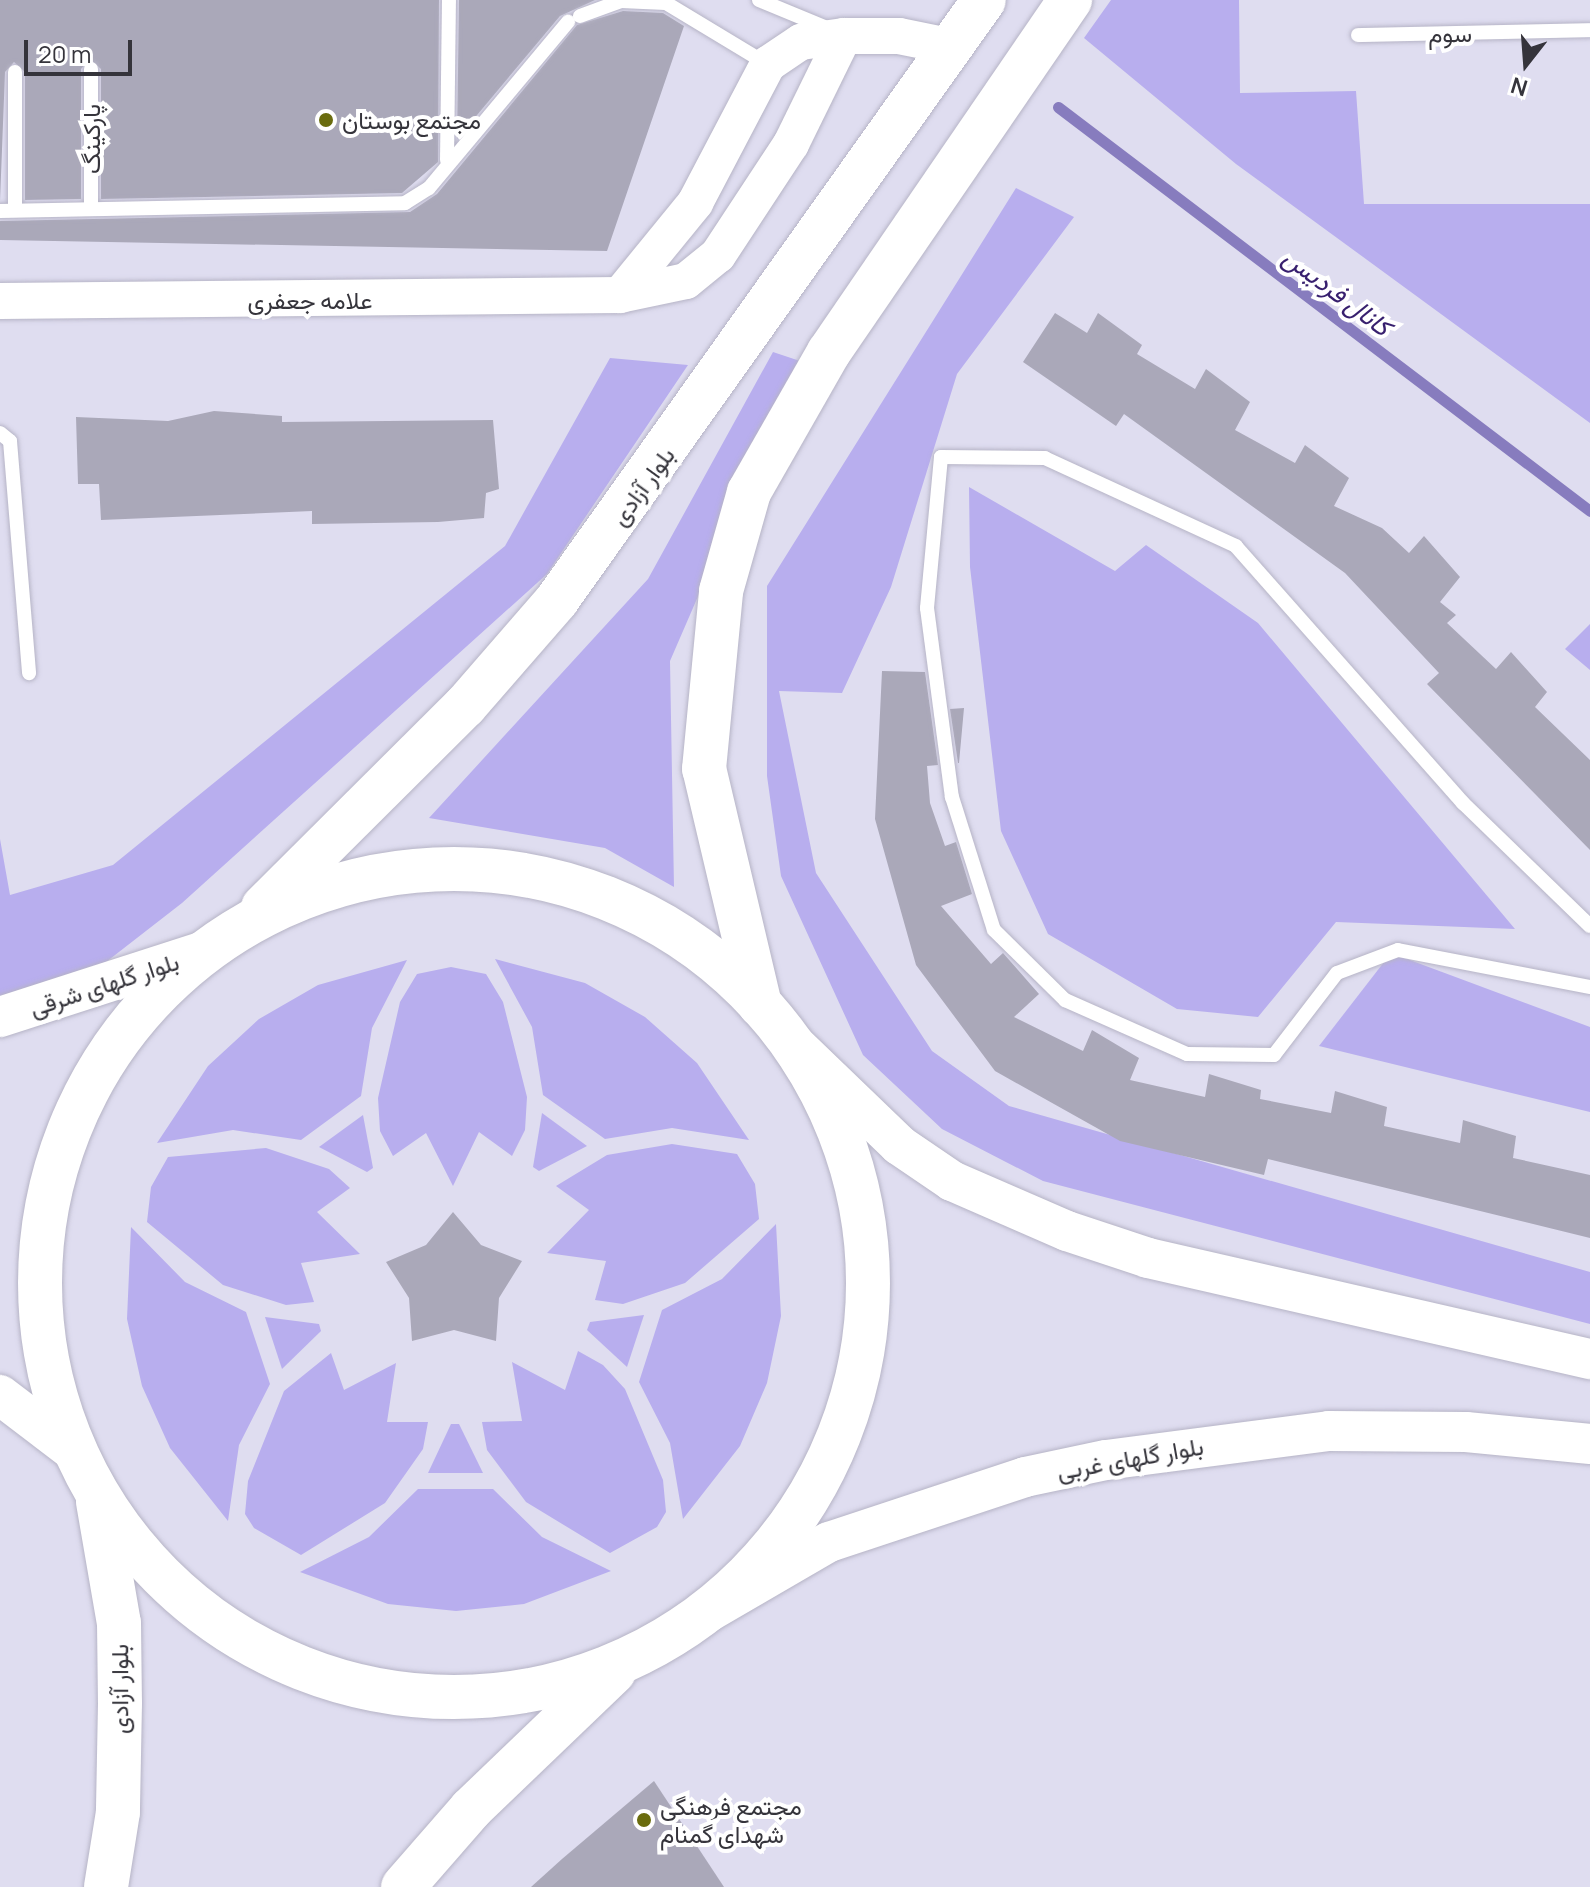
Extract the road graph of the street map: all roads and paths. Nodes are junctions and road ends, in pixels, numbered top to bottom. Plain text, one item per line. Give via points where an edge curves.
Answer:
1 (449, 0) edge
2 (759, 0) edge
3 (984, 0) edge
4 (1070, 0) edge
5 (1590, 30) edge
6 (1358, 35) dead end
7 (844, 36) junction
8 (953, 47) junction
9 (768, 64) junction
10 (91, 69) dead end
11 (15, 72) dead end
12 (447, 160) junction
13 (91, 209) junction
14 (7, 210) edge
15 (620, 295) junction
16 (0, 301) edge
17 (0, 433) edge
18 (29, 673) dead end
19 (243, 926) junction
20 (1590, 926) edge
21 (207, 950) junction
22 (1590, 987) edge
23 (760, 1005) junction
24 (0, 1017) edge
25 (788, 1038) junction
26 (1590, 1359) edge
27 (0, 1395) edge
28 (1590, 1444) edge
29 (76, 1453) junction
30 (96, 1492) junction
31 (700, 1617) junction
32 (625, 1661) junction
33 (106, 1887) edge
34 (403, 1887) edge

1 - 12 lane
2 - 7 lane
3 - 8 main road, بلوار آزادی
4 - 23 main road via 829,352 749,492 721,591 704,769
5 - 6 lane, سوم
7 - 8 street via 899,36
7 - 9 street via 801,42
7 - 15 street, علامه جعفری via 791,144 718,255 686,281
8 - 19 main road, بلوار آزادی via 557,600 465,706
9 - 12 lane via 666,3 621,1 574,19
9 - 15 street via 695,203
10 - 13 lane, پارکینگ
11 - 14 lane
12 - 13 lane via 429,188 405,203
13 - 14 lane
15 - 16 street, علامه جعفری
17 - 18 lane via 10,441
19 - 21 main road
19 - 23 main road via 364,880 494,872 579,890 659,924
20 - 22 lane via 1463,803 1236,546 1045,458 941,457 927,608 952,797 994,930 1065,1000 1187,1054 1274,1055 1337,973 1398,950
21 - 24 main road, بلوار گلهای شرقی
21 - 29 main road via 116,1042 58,1158 41,1243 40,1315 49,1371
23 - 25 main road
25 - 26 main road via 899,1145 952,1181 1067,1231 1148,1258
25 - 31 main road via 832,1113 860,1195 867,1325 850,1409 815,1489 764,1559
27 - 29 main road
28 - 31 main road, بلوار گلهای غربی via 1329,1431 1106,1460 1011,1481 829,1542
29 - 30 main road
30 - 32 main road via 179,1592 249,1642 328,1677 457,1697 543,1687
30 - 33 main road, بلوار آزادی via 119,1639 118,1812
31 - 32 main road
32 - 34 main road via 471,1809

